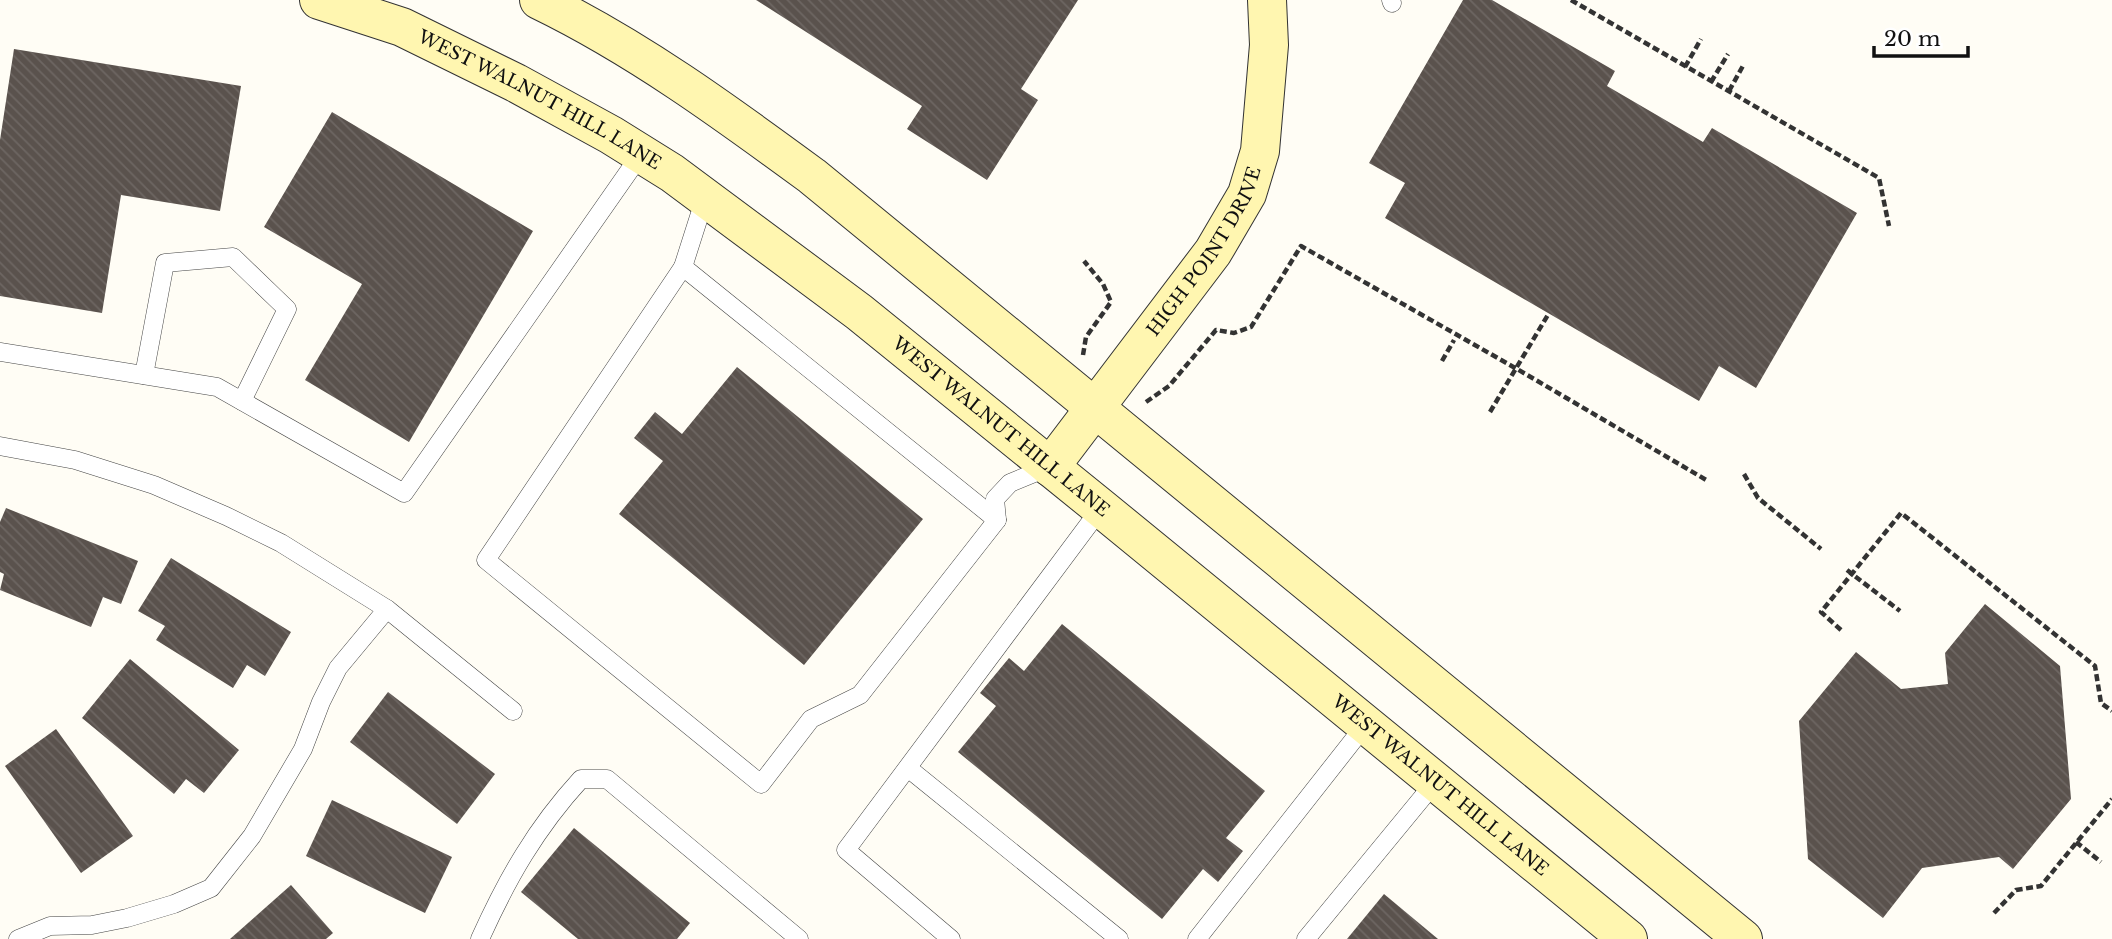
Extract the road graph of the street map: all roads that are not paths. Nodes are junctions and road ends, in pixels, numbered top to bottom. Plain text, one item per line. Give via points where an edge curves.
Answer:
1 (319, 0) edge
2 (539, 0) edge
3 (1267, 0) edge
4 (641, 154) junction
5 (705, 198) junction
6 (683, 267) junction
7 (0, 352) edge
8 (145, 375) junction
9 (1104, 395) junction
10 (242, 401) junction
11 (0, 446) edge
12 (1050, 467) junction
13 (1101, 508) junction
14 (997, 520) junction
15 (387, 609) junction
16 (513, 710) dead end
17 (1366, 724) junction
18 (908, 768) junction
19 (1436, 781) junction
20 (18, 939) edge
21 (480, 939) edge
22 (799, 939) edge
23 (951, 939) edge
24 (1119, 939) edge
25 (1197, 939) edge
26 (1306, 939) edge
27 (1628, 939) edge
28 (1742, 939) edge

1 - 4 main road, WEST WALNUT HILL LANE via 402,27 516,83
2 - 9 main road via 714,104
3 - 9 main road, HIGH POINT DRIVE via 1269,45 1259,151 1247,194 1213,252
4 - 5 main road, WEST WALNUT HILL LANE
4 - 10 lane via 404,493
5 - 6 lane
5 - 12 main road, WEST WALNUT HILL LANE via 859,312
6 - 14 lane
6 - 14 lane via 486,560 761,784 811,719 860,695
7 - 8 lane
8 - 10 lane via 217,387
8 - 10 lane via 165,263 233,257 287,309
9 - 12 main road, HIGH POINT DRIVE
9 - 28 main road
11 - 15 lane via 75,460 154,485 281,543
12 - 13 main road, WEST WALNUT HILL LANE
12 - 14 lane via 1010,483 995,499
13 - 17 main road, WEST WALNUT HILL LANE
13 - 18 lane
15 - 16 lane
15 - 20 lane via 338,668 303,749 252,836 211,888 127,918 50,926
17 - 19 main road, WEST WALNUT HILL LANE
17 - 25 lane
18 - 23 lane via 846,850
18 - 24 lane
19 - 26 lane
19 - 27 main road, WEST WALNUT HILL LANE
21 - 22 lane via 524,852 581,779 607,779

